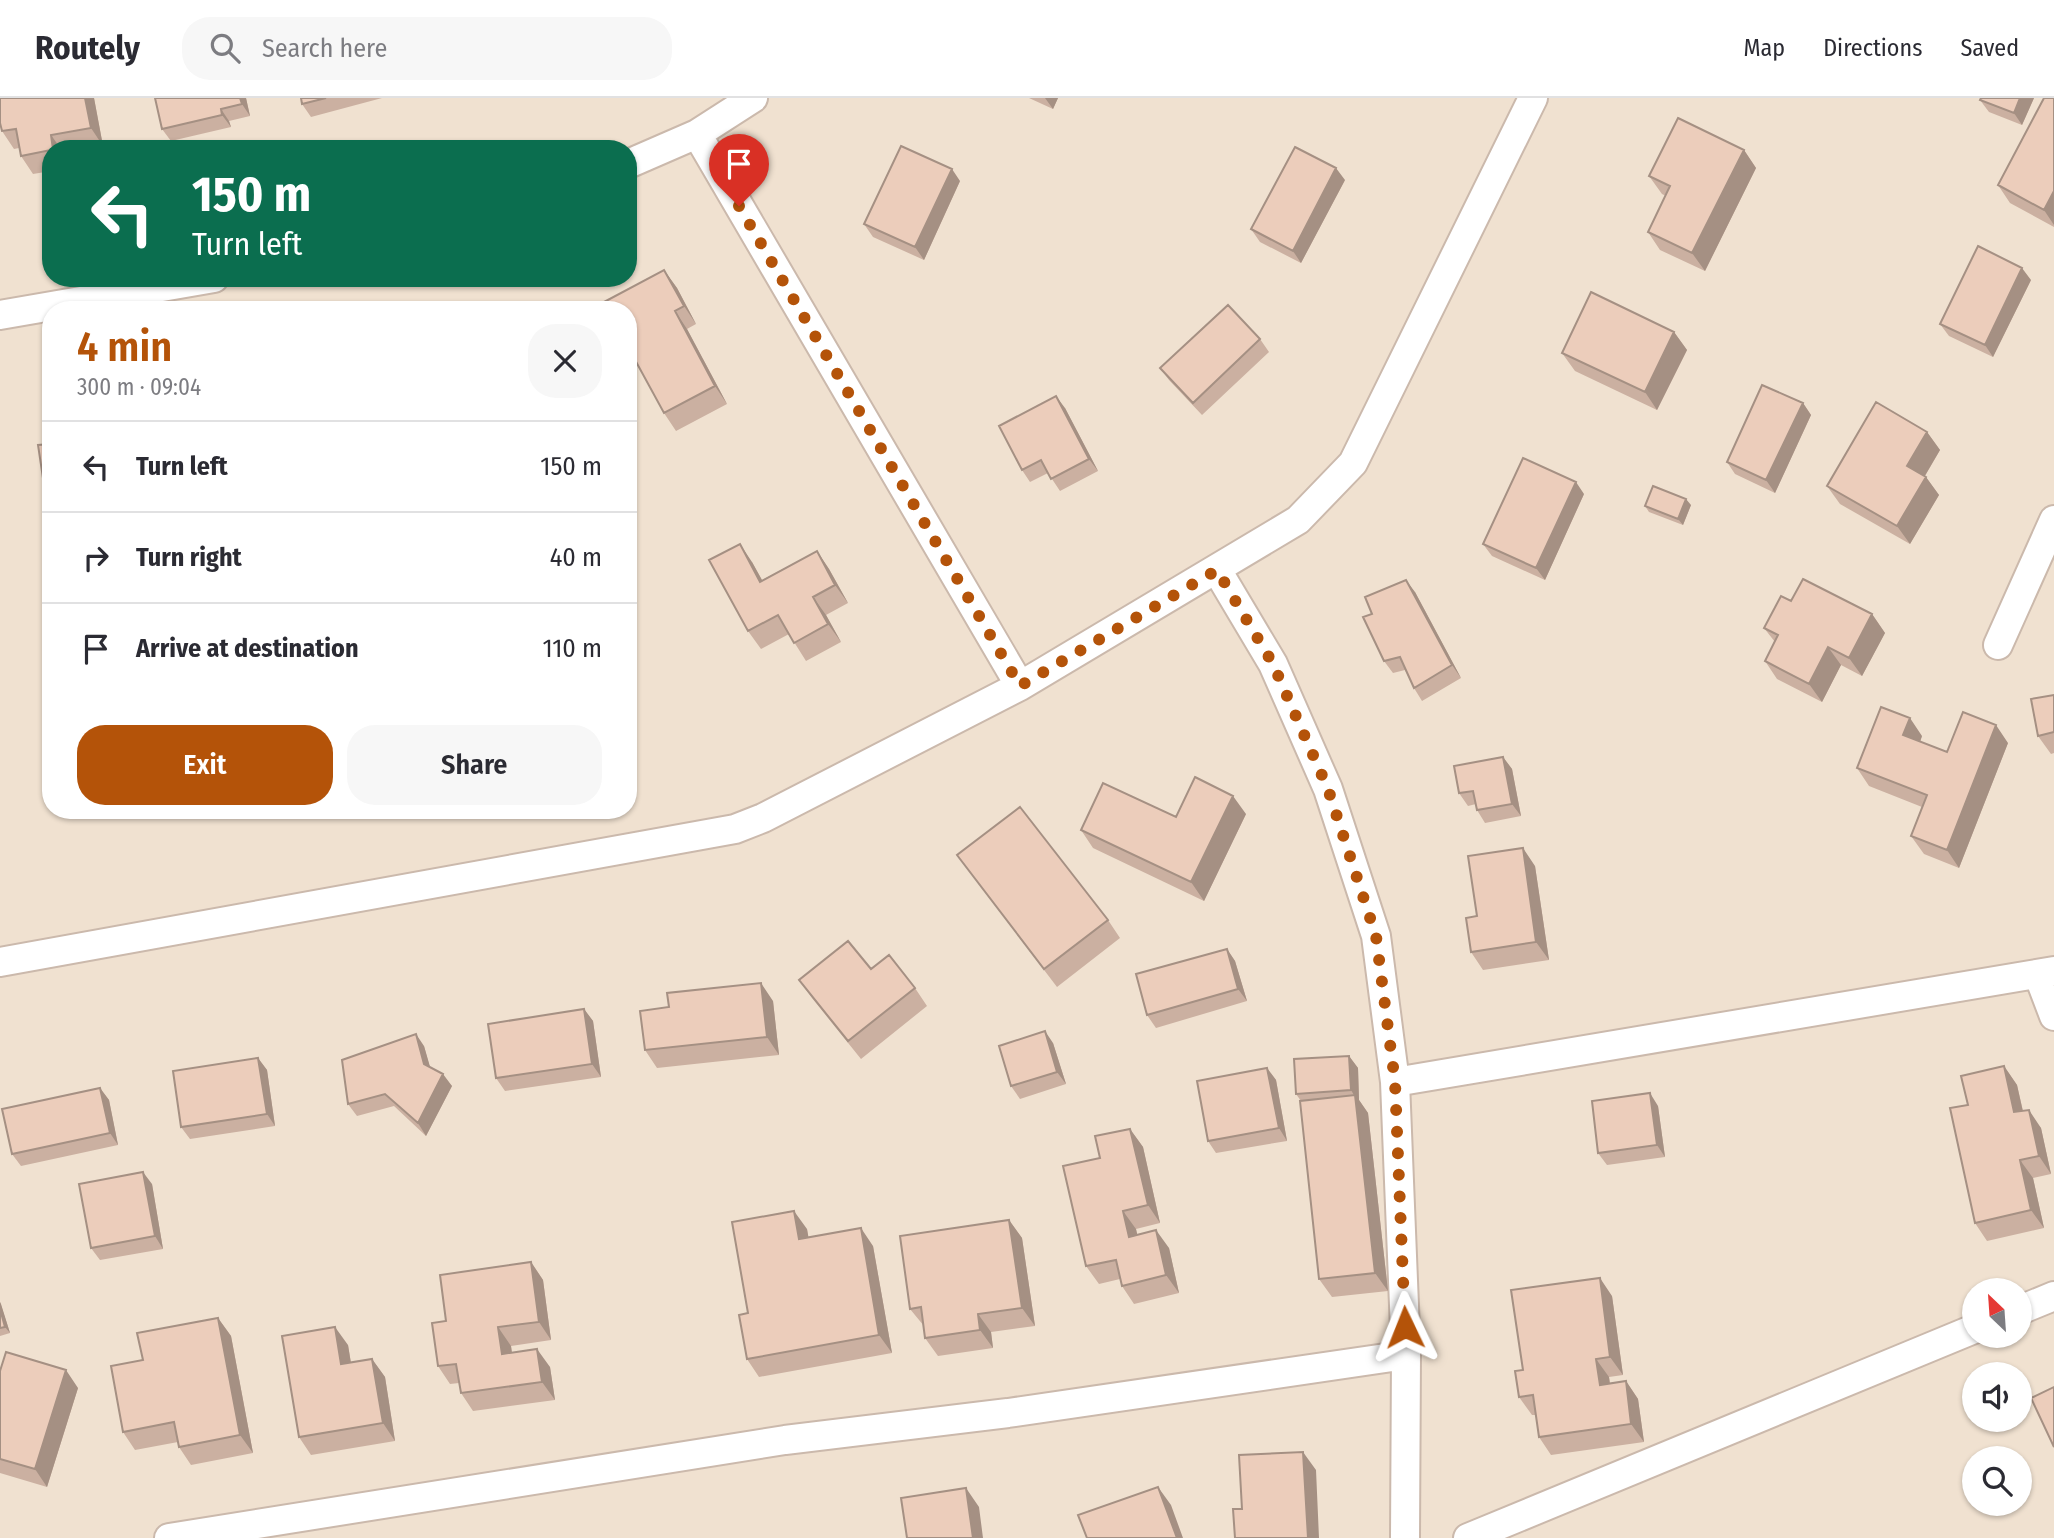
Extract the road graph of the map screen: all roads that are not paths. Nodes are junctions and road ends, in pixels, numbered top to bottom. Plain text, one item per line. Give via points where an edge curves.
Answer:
1 (754, 98) edge
2 (1533, 98) edge
3 (697, 134) junction
4 (637, 160) edge
5 (162, 287) edge
6 (81, 301) edge
7 (42, 308) edge
8 (0, 315) edge
9 (2054, 520) edge
10 (1217, 570) junction
11 (2043, 570) edge
12 (1998, 645) dead end
13 (1020, 686) junction
14 (0, 962) edge
15 (2046, 972) edge
16 (2054, 1016) edge
17 (1395, 1082) junction
18 (2054, 1296) edge
19 (2032, 1305) edge
20 (1962, 1334) edge
21 (1406, 1355) junction
22 (169, 1538) edge
23 (1405, 1538) edge
24 (1468, 1538) edge

1 - 3 street
2 - 10 street via 1353,463 1298,520
3 - 4 street
3 - 13 street
5 - 6 street
7 - 8 street
9 - 11 street
10 - 13 street
10 - 17 street via 1273,664 1328,789 1376,936
11 - 12 street
13 - 14 street via 735,829
15 - 16 street
15 - 17 street
17 - 21 street
18 - 19 street
20 - 24 street
21 - 22 street via 785,1440
21 - 23 street

